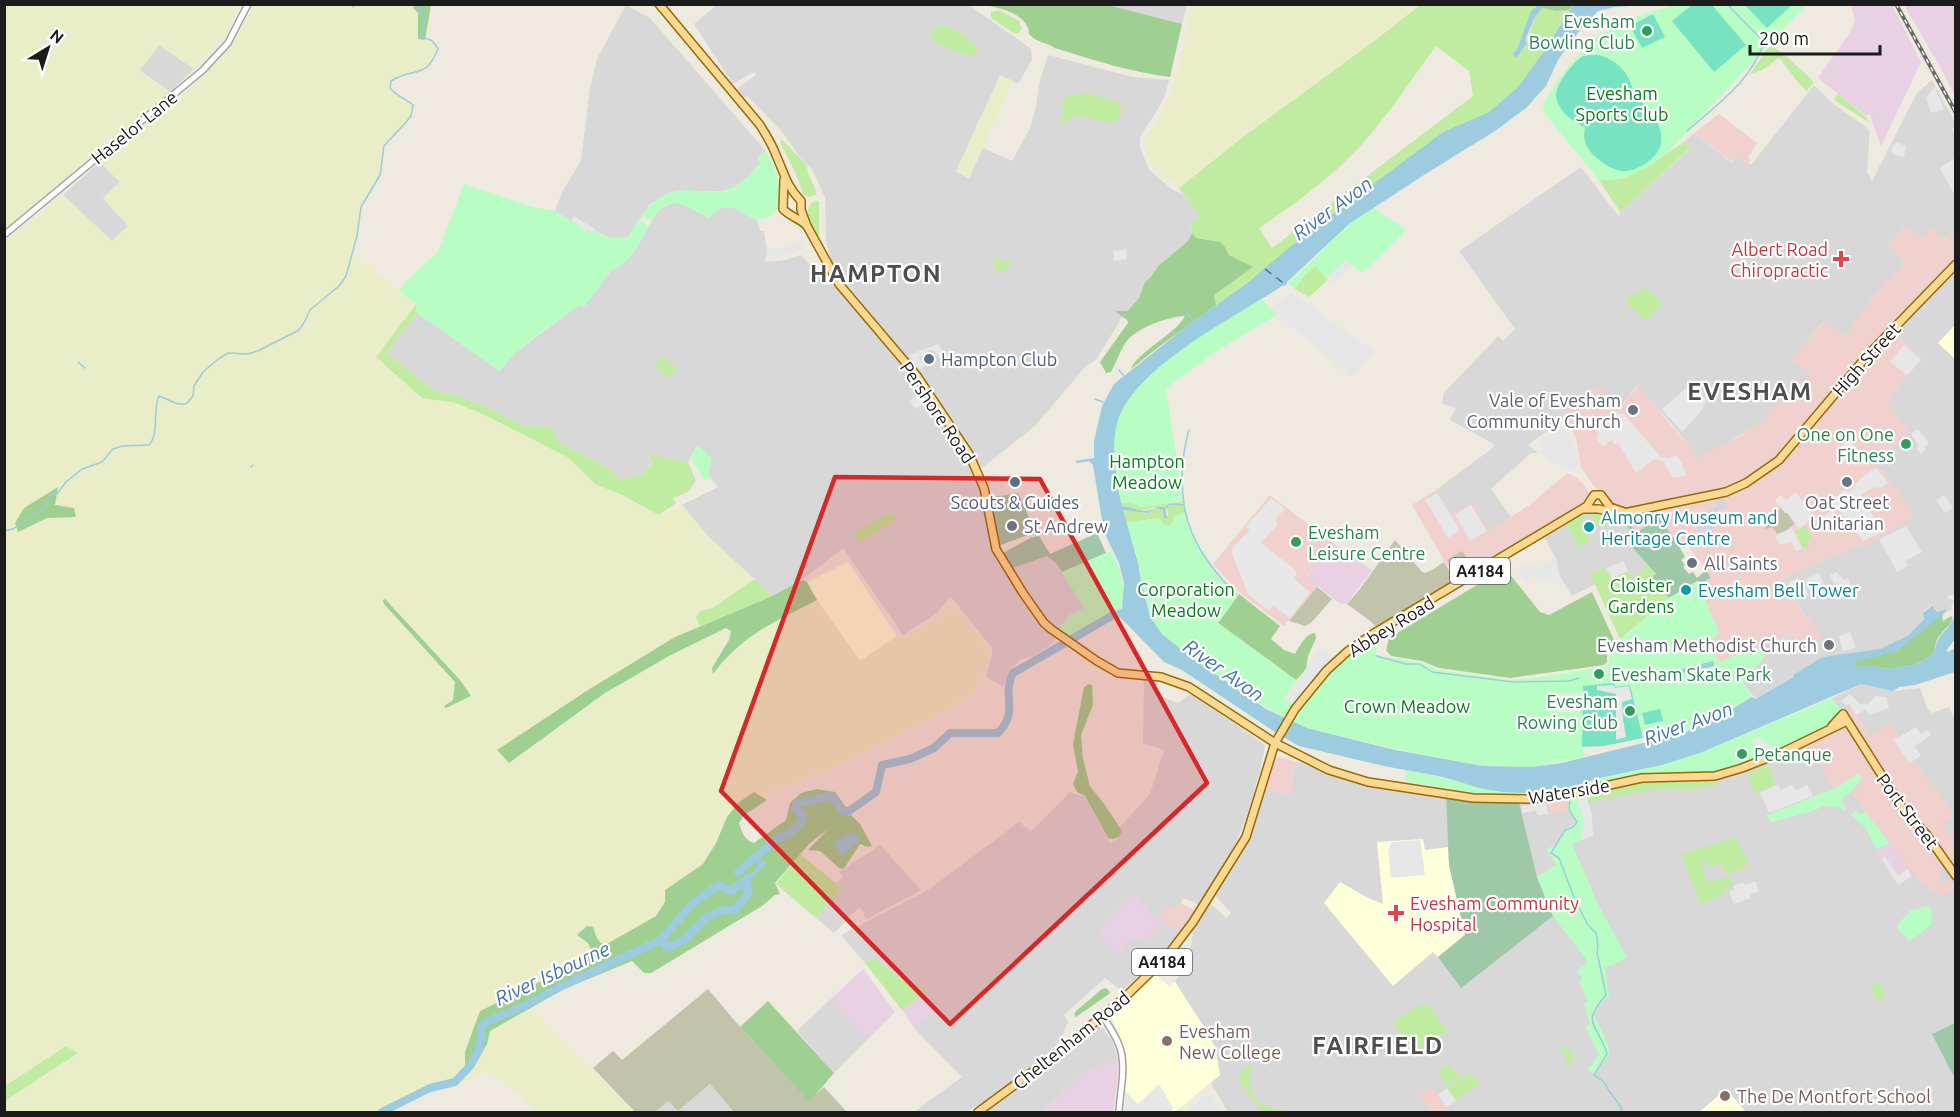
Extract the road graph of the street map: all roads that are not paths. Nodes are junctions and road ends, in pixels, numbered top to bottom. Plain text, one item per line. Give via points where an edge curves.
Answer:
1 (248, 4) edge
2 (659, 4) edge
3 (784, 178) junction
4 (795, 196) junction
5 (783, 200) junction
6 (801, 210) junction
7 (792, 215) junction
8 (807, 226) junction
9 (4, 235) edge
10 (1956, 264) edge
11 (1605, 500) junction
12 (1591, 501) junction
13 (1581, 509) junction
14 (1598, 509) junction
15 (1624, 512) junction
16 (1845, 718) junction
17 (1826, 731) junction
18 (1276, 742) junction
19 (1956, 876) edge
20 (1102, 1015) junction
21 (978, 1113) edge
22 (1119, 1113) edge

1 - 9 street, Haselor Lane via 228,43 203,70
2 - 3 main road, Pershore Road via 753,116 770,141
3 - 4 main road, Pershore Road
3 - 5 main road, Pershore Road
4 - 5 main road
4 - 6 main road, Pershore Road via 801,201
5 - 7 main road, Pershore Road via 783,209
6 - 7 main road
6 - 8 main road, Pershore Road
7 - 8 main road, Pershore Road
8 - 18 main road, Pershore Road via 839,284 917,376 969,454 984,488 996,549 1044,622 1106,667 1118,673 1161,677 1189,687
10 - 15 main road, High Street via 1867,356 1779,460 1729,492
11 - 12 main road via 1598,494
11 - 14 main road
11 - 15 main road via 1613,509
12 - 13 main road, Abbey Road / A4184
12 - 14 main road
13 - 14 main road
13 - 18 main road, Abbey Road / A4184 via 1348,651 1295,709
14 - 15 main road, High Street
16 - 17 main road, Waterside
16 - 17 main road, Waterside
16 - 19 main road, Port Street via 1903,809
17 - 18 main road, Waterside via 1763,760 1715,776 1642,778 1529,799 1473,798 1362,780 1329,770
18 - 20 main road, Cheltenham Road / A4184 via 1248,831 1222,876 1168,955
20 - 21 main road, Cheltenham Road / A4184
20 - 22 street via 1121,1050

